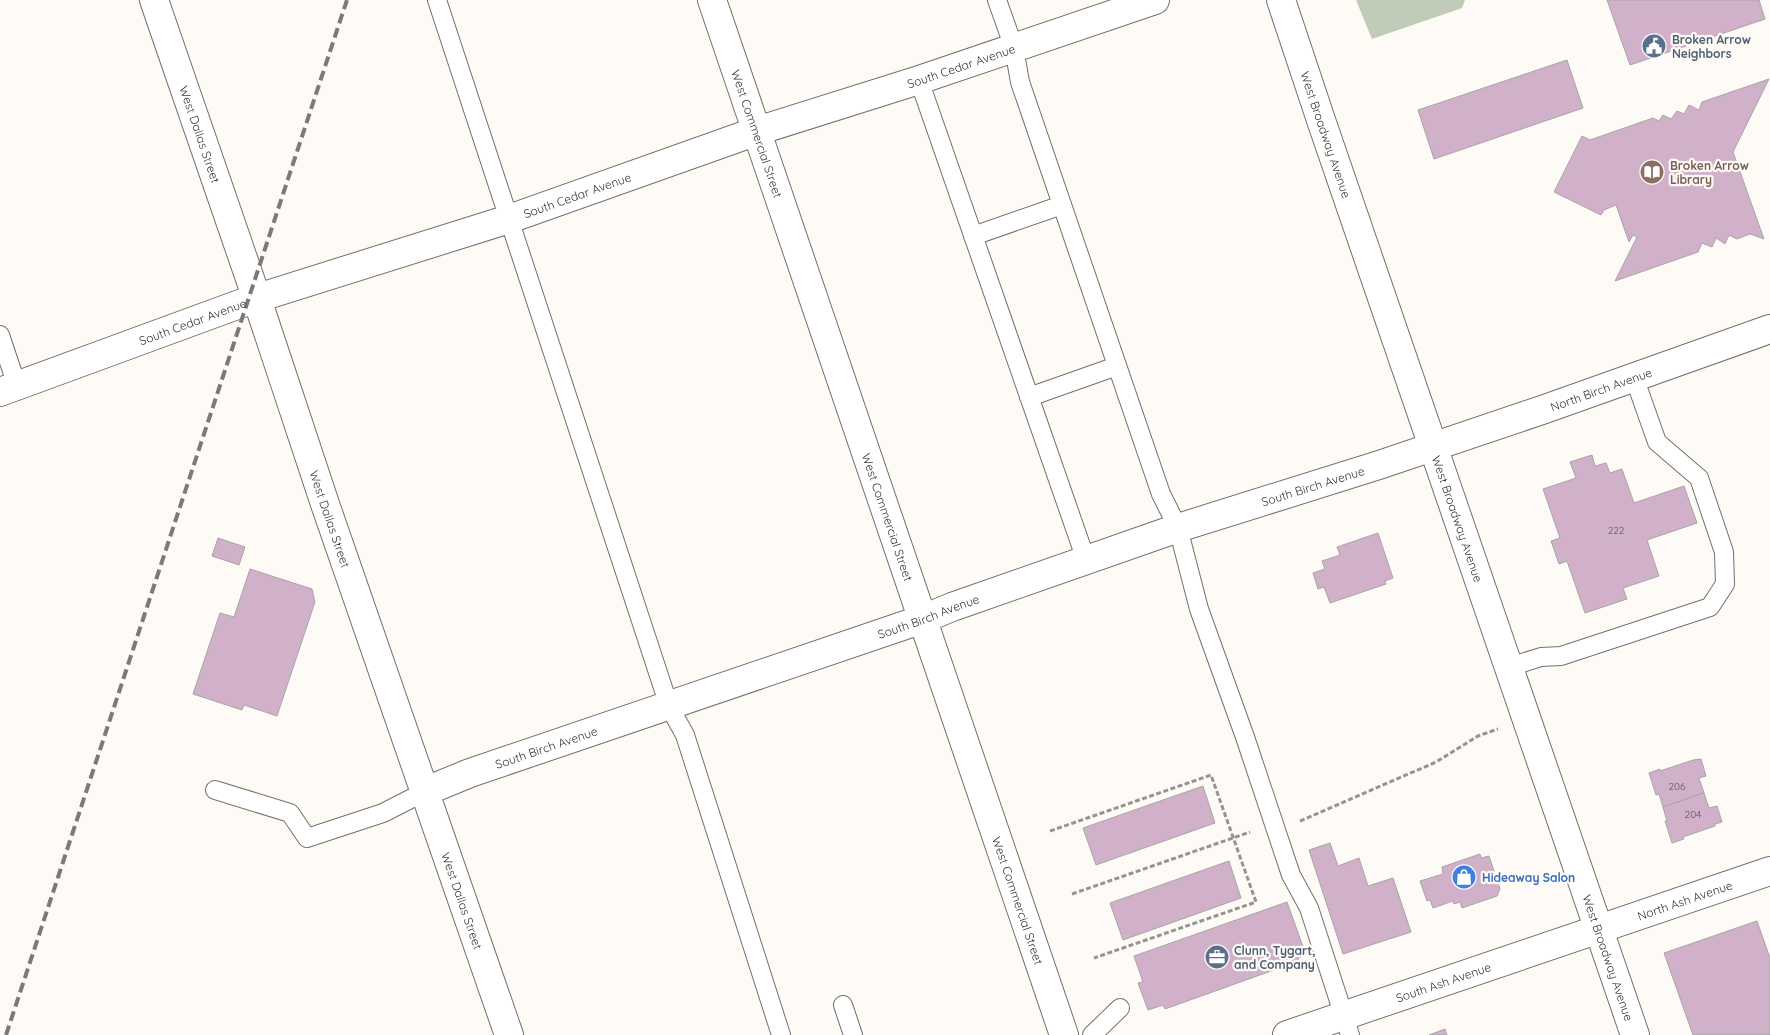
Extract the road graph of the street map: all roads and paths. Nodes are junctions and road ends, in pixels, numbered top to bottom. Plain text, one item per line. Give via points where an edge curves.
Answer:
1 (154, 0) edge
2 (437, 0) edge
3 (712, 0) edge
4 (997, 0) edge
5 (1156, 0) edge
6 (1281, 0) edge
7 (1014, 48) junction
8 (919, 80) junction
9 (758, 131) junction
10 (1062, 205) junction
11 (509, 218) junction
12 (973, 236) junction
13 (257, 299) junction
14 (1770, 329) edge
15 (0, 335) edge
16 (1117, 366) junction
17 (1634, 377) junction
18 (9, 389) edge
19 (1029, 397) junction
20 (1433, 445) junction
21 (1178, 528) junction
22 (1086, 560) junction
23 (923, 619) junction
24 (1509, 667) junction
25 (669, 706) junction
26 (1526, 718) junction
27 (214, 790) dead end
28 (426, 791) junction
29 (1276, 830) junction
30 (1050, 831) dead end
31 (1234, 838) junction
32 (1770, 871) edge
33 (1072, 894) dead end
34 (1599, 929) junction
35 (1094, 958) dead end
36 (844, 1005) dead end
37 (1120, 1008) dead end
38 (1346, 1025) edge
39 (509, 1035) edge
40 (781, 1035) edge
41 (853, 1035) edge
42 (1064, 1035) edge
43 (1092, 1035) edge
44 (1287, 1035) edge
45 (1635, 1035) edge

1 - 13 street, West Dallas Street
2 - 11 lane
3 - 9 street, West Commercial Street
4 - 7 lane
5 - 7 street, South Cedar Avenue
6 - 20 street, West Broadway Avenue
7 - 8 street, South Cedar Avenue
7 - 10 lane via 1020,82
8 - 9 street, South Cedar Avenue
8 - 12 lane
9 - 11 street, South Cedar Avenue
9 - 23 street, West Commercial Street
10 - 12 lane
10 - 16 lane
11 - 13 street, South Cedar Avenue
11 - 25 lane
12 - 19 lane
13 - 18 street, South Cedar Avenue
13 - 28 street, West Dallas Street
14 - 17 street, North Birch Avenue
15 - 18 lane
16 - 19 lane
16 - 21 lane via 1161,494
17 - 20 street, North Birch Avenue
17 - 24 lane via 1657,442 1699,478 1724,552 1725,584 1710,607 1561,656 1541,657
19 - 22 lane
20 - 21 street, South Birch Avenue
20 - 24 street, West Broadway Avenue
21 - 22 street, South Birch Avenue
21 - 29 lane via 1199,609
22 - 23 street, South Birch Avenue
23 - 25 street, South Birch Avenue
23 - 42 street, West Commercial Street
24 - 26 street, West Broadway Avenue
25 - 28 street, South Birch Avenue
25 - 40 lane via 685,735
26 - 29 path via 1478,736 1436,762
26 - 34 street, West Broadway Avenue
27 - 28 lane via 290,813 307,838 383,812
28 - 39 street, West Dallas Street
29 - 31 path via 1258,829
29 - 38 lane via 1291,875 1309,908
30 - 31 path via 1212,775
31 - 33 path
31 - 35 path via 1256,902
32 - 34 street, North Ash Avenue
34 - 38 street, South Ash Avenue
34 - 45 street, West Broadway Avenue
36 - 41 lane
37 - 43 lane
38 - 44 street, South Ash Avenue

